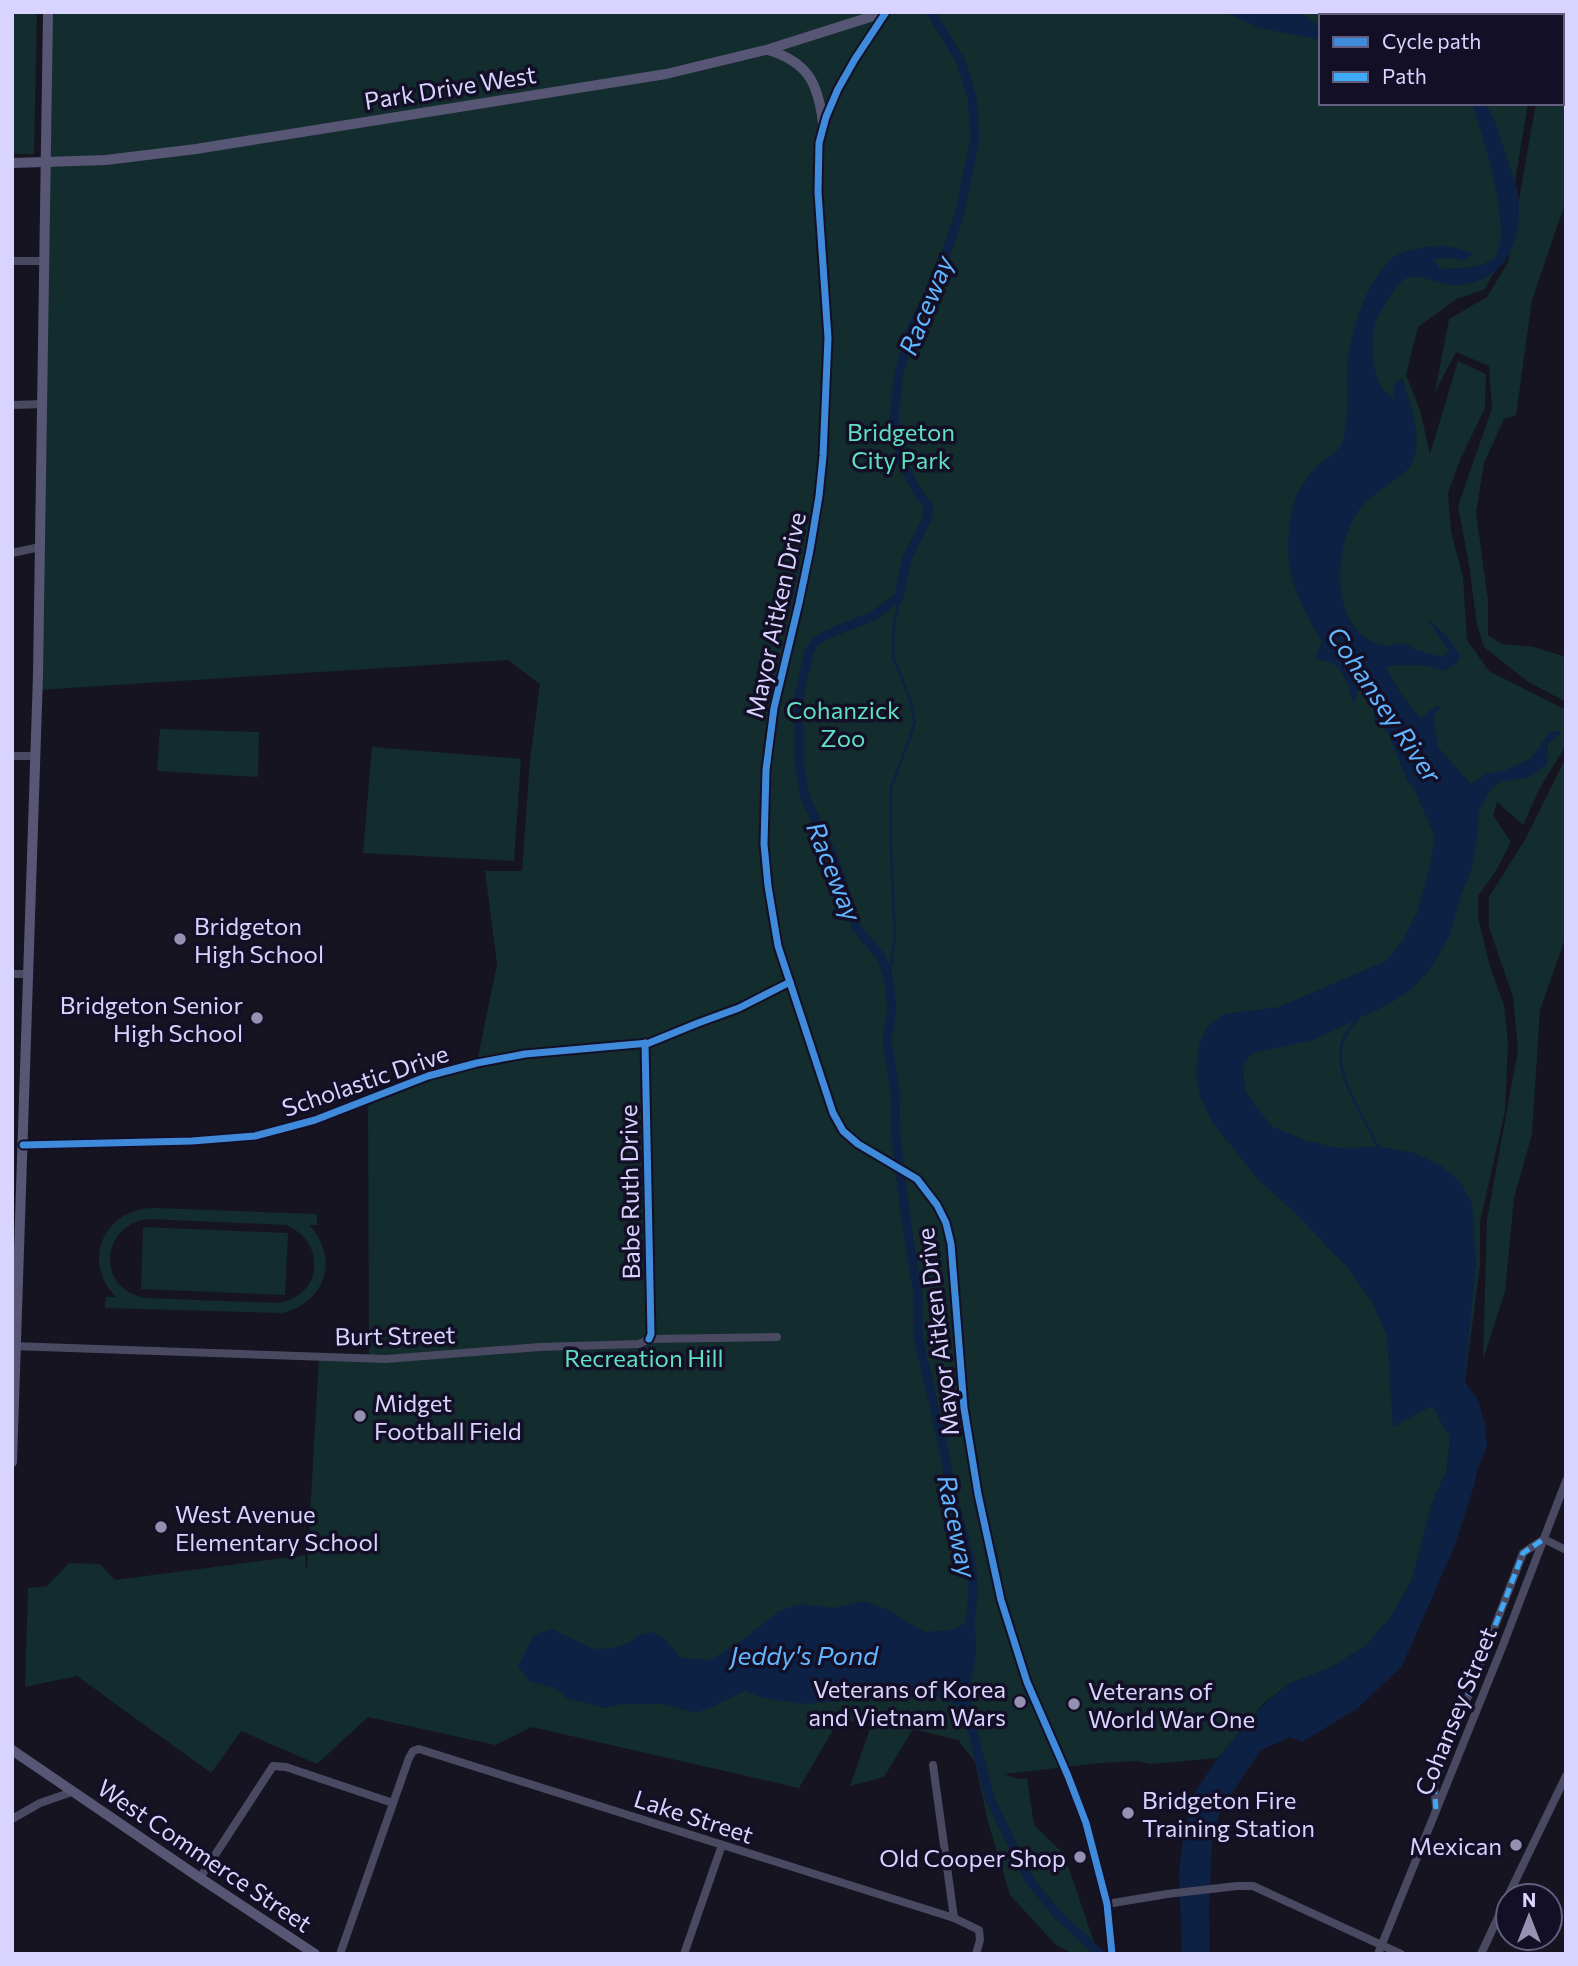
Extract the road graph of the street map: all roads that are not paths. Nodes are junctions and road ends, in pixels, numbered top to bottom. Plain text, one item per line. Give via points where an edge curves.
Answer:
1 (48, 12) edge
2 (886, 13) edge
3 (766, 50) junction
4 (823, 126) junction
5 (46, 162) junction
6 (12, 163) edge
7 (12, 261) edge
8 (44, 261) junction
9 (43, 404) junction
10 (12, 405) edge
11 (40, 547) junction
12 (12, 553) edge
13 (12, 756) edge
14 (36, 756) junction
15 (12, 974) edge
16 (29, 974) junction
17 (790, 982) junction
18 (645, 1043) junction
19 (23, 1145) junction
20 (16, 1211) edge
21 (777, 1337) dead end
22 (649, 1339) junction
23 (14, 1346) edge
24 (12, 1462) edge
25 (1566, 1481) edge
26 (1544, 1539) junction
27 (1566, 1550) edge
28 (12, 1750) edge
29 (933, 1765) dead end
30 (1566, 1776) edge
31 (72, 1792) junction
32 (393, 1803) junction
33 (1437, 1809) junction
34 (12, 1819) edge
35 (722, 1845) junction
36 (200, 1878) junction
37 (1515, 1882) edge
38 (1107, 1904) junction
39 (954, 1918) junction
40 (1494, 1926) edge
41 (1380, 1950) edge
42 (1112, 1951) edge
43 (315, 1954) edge
44 (340, 1954) edge
45 (684, 1954) edge
46 (976, 1954) edge
47 (1401, 1954) edge
48 (1481, 1954) edge

1 - 5 street
2 - 3 street, Park Drive West
2 - 4 street, Mayor Aitken Drive via 838,89
3 - 4 street via 795,61 811,80
3 - 5 street, Park Drive West via 666,74 267,138 131,158
4 - 17 street, Mayor Aitken Drive via 818,180 828,338 823,456 810,550 774,708 766,784 768,886 778,946
5 - 6 street, Park Drive West
5 - 8 street
7 - 8 street
8 - 9 street
9 - 10 street
9 - 11 street
11 - 12 street
11 - 14 street
13 - 14 street
14 - 16 street
15 - 16 street
16 - 19 street
17 - 18 street, Scholastic Drive via 739,1009
17 - 38 street, Mayor Aitken Drive via 843,1131 918,1179 949,1232 964,1408 1001,1600 1027,1682 1086,1823
18 - 19 street, Scholastic Drive via 477,1063 428,1076 315,1120 255,1136
18 - 22 street, Babe Ruth Drive
19 - 20 street
20 - 23 street
21 - 22 street, Burt Street
22 - 23 street, Burt Street via 639,1344 386,1359
23 - 24 street
25 - 26 street, Cohansey Street
26 - 27 street
26 - 33 street, Cohansey Street
26 - 33 street via 1523,1553 1434,1785
28 - 31 street, West Commerce Street
29 - 39 street
30 - 37 street
31 - 34 street, West Commerce Street
31 - 36 street, West Commerce Street
32 - 35 street, Lake Street via 411,1754 421,1750
32 - 36 street via 274,1766
32 - 44 street
33 - 41 street, Cohansey Street
35 - 39 street, Lake Street
35 - 45 street
36 - 43 street, West Commerce Street
38 - 41 street via 1253,1886
38 - 42 street, Mayor Aitken Drive
39 - 46 street, Lake Street via 979,1930
40 - 48 street
41 - 47 street

